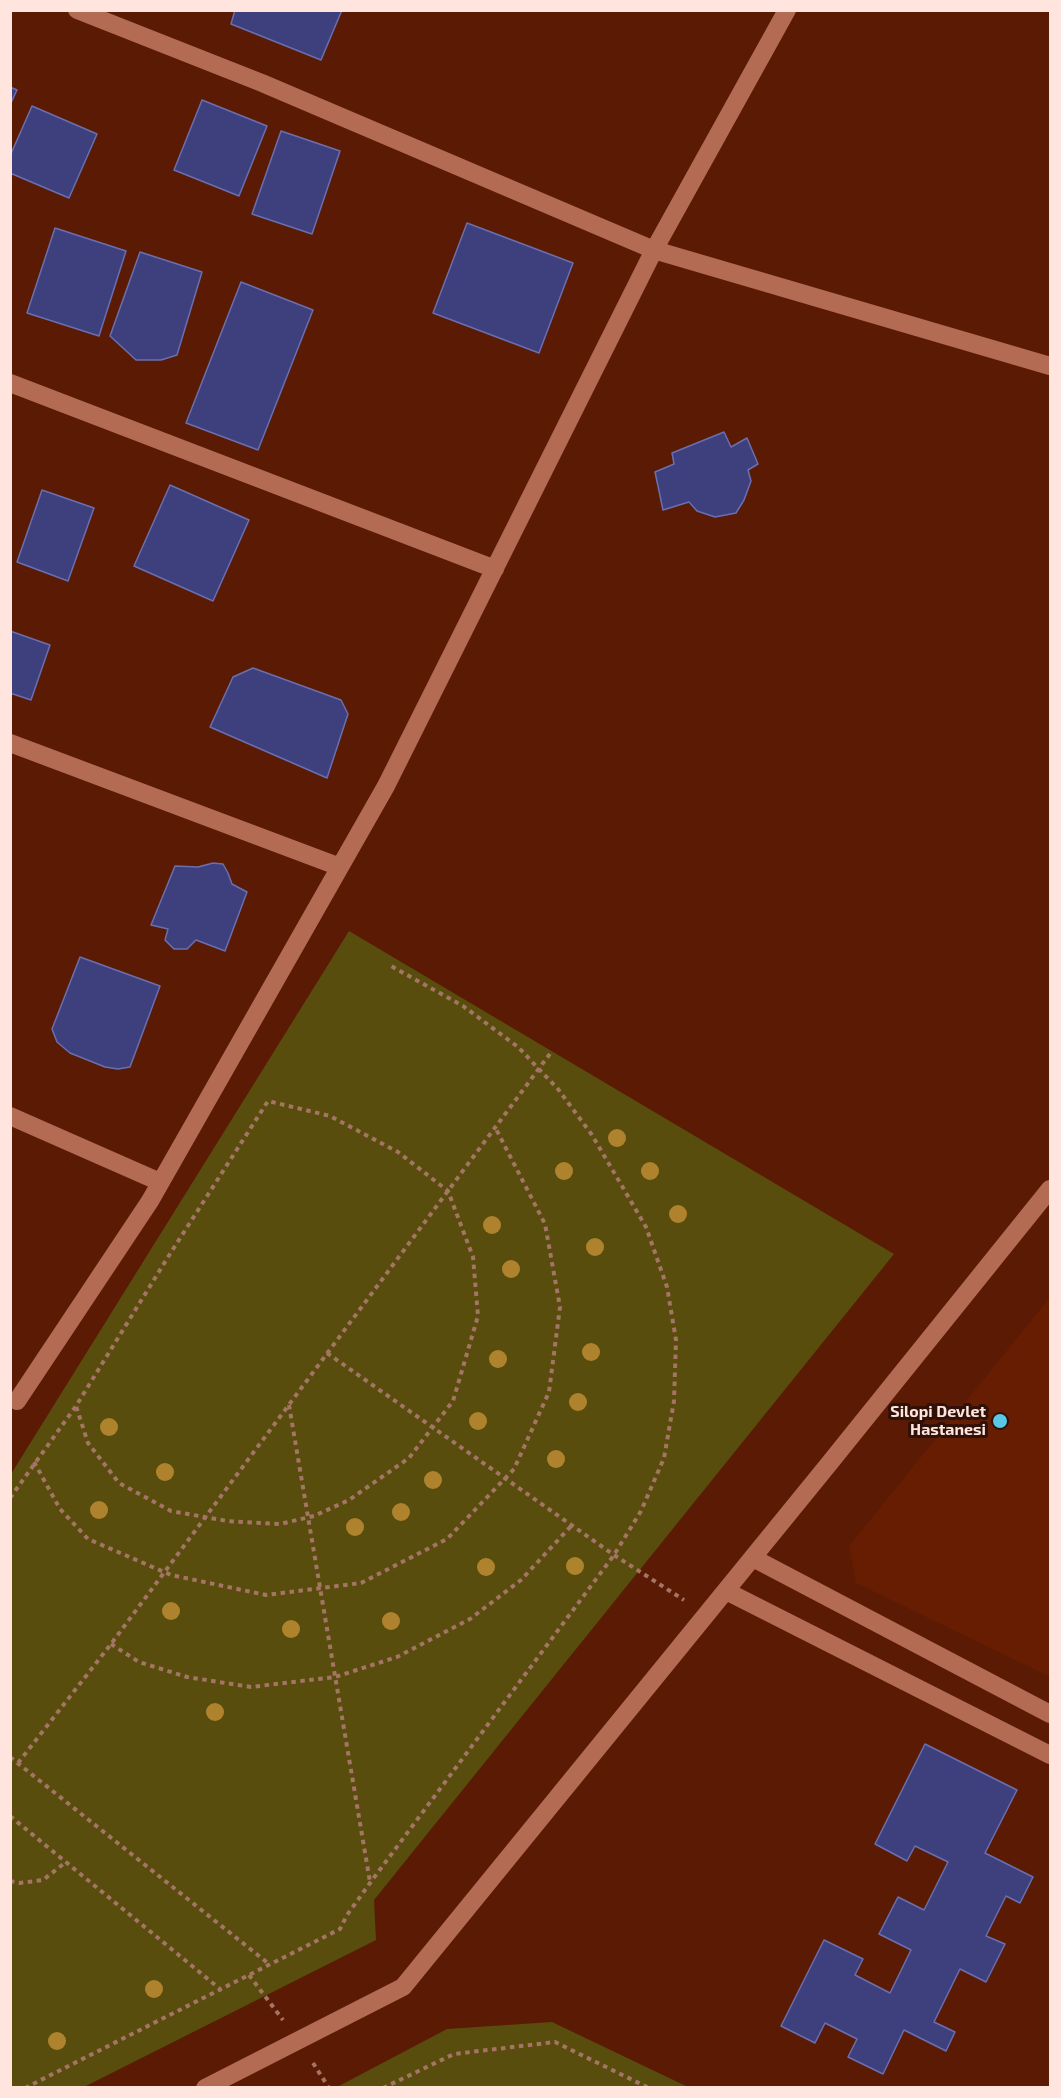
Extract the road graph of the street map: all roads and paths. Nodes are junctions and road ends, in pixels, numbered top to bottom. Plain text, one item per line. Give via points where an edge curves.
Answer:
1 (77, 10) edge
2 (787, 10) edge
3 (654, 250) junction
4 (1050, 366) edge
5 (10, 383) edge
6 (495, 569) junction
7 (10, 743) edge
8 (340, 867) junction
9 (391, 966) dead end
10 (552, 1051) dead end
11 (538, 1068) junction
12 (10, 1116) edge
13 (495, 1127) junction
14 (160, 1182) junction
15 (1050, 1189) edge
16 (447, 1191) junction
17 (327, 1353) junction
18 (16, 1401) dead end
19 (289, 1404) junction
20 (75, 1406) junction
21 (432, 1427) junction
22 (34, 1462) junction
23 (505, 1478) junction
24 (10, 1498) edge
25 (205, 1517) junction
26 (308, 1517) junction
27 (572, 1525) junction
28 (614, 1555) junction
29 (753, 1558) junction
30 (165, 1572) junction
31 (320, 1588) junction
32 (726, 1590) junction
33 (707, 1615) junction
34 (111, 1644) junction
35 (335, 1677) junction
36 (1050, 1714) edge
37 (1050, 1755) edge
38 (10, 1757) edge
39 (18, 1763) junction
40 (10, 1816) edge
41 (66, 1862) junction
42 (10, 1881) edge
43 (370, 1883) junction
44 (269, 1965) junction
45 (249, 1975) junction
46 (220, 1989) junction
47 (298, 2039) junction
48 (26, 2088) edge
49 (205, 2088) edge
50 (383, 2088) edge
51 (649, 2088) edge

1 - 3 street via 262,83
2 - 3 street
3 - 4 street
3 - 6 street
5 - 6 street
6 - 8 street via 386,786
7 - 8 street
8 - 14 street
9 - 11 path via 463,1006 518,1047
10 - 11 path
11 - 13 path
11 - 28 path via 592,1135 646,1227 667,1287 676,1340 674,1401 664,1458 641,1511
12 - 14 street
13 - 16 path
13 - 23 path via 545,1224 560,1307 549,1392 513,1469
14 - 18 street
15 - 29 street
16 - 17 path
16 - 20 path via 399,1152 330,1116 268,1101
16 - 21 path via 473,1257 478,1316 453,1401
17 - 19 path
17 - 21 path
19 - 25 path
19 - 26 path
20 - 22 path
20 - 25 path via 88,1443 119,1483 171,1511
21 - 23 path
21 - 26 path via 409,1458 349,1500
22 - 24 path
22 - 30 path via 60,1509 88,1539
23 - 27 path
23 - 31 path via 447,1539 361,1583
25 - 26 path via 280,1524
25 - 30 path
26 - 31 path
27 - 28 path
27 - 35 path via 521,1580 470,1619 397,1657
28 - 33 path
28 - 43 path
29 - 32 street
29 - 36 street
30 - 31 path via 266,1595
30 - 34 path
31 - 35 path
32 - 33 street
32 - 37 street
33 - 47 street via 403,1987
34 - 35 path via 139,1662 187,1677 251,1687
34 - 39 path
35 - 43 path
38 - 39 path
39 - 44 path
40 - 41 path
41 - 42 path via 44,1880
41 - 46 path
43 - 44 path via 340,1929
44 - 45 path
45 - 46 path
45 - 47 path
46 - 48 path
47 - 49 street
50 - 51 path via 454,2054 555,2042

